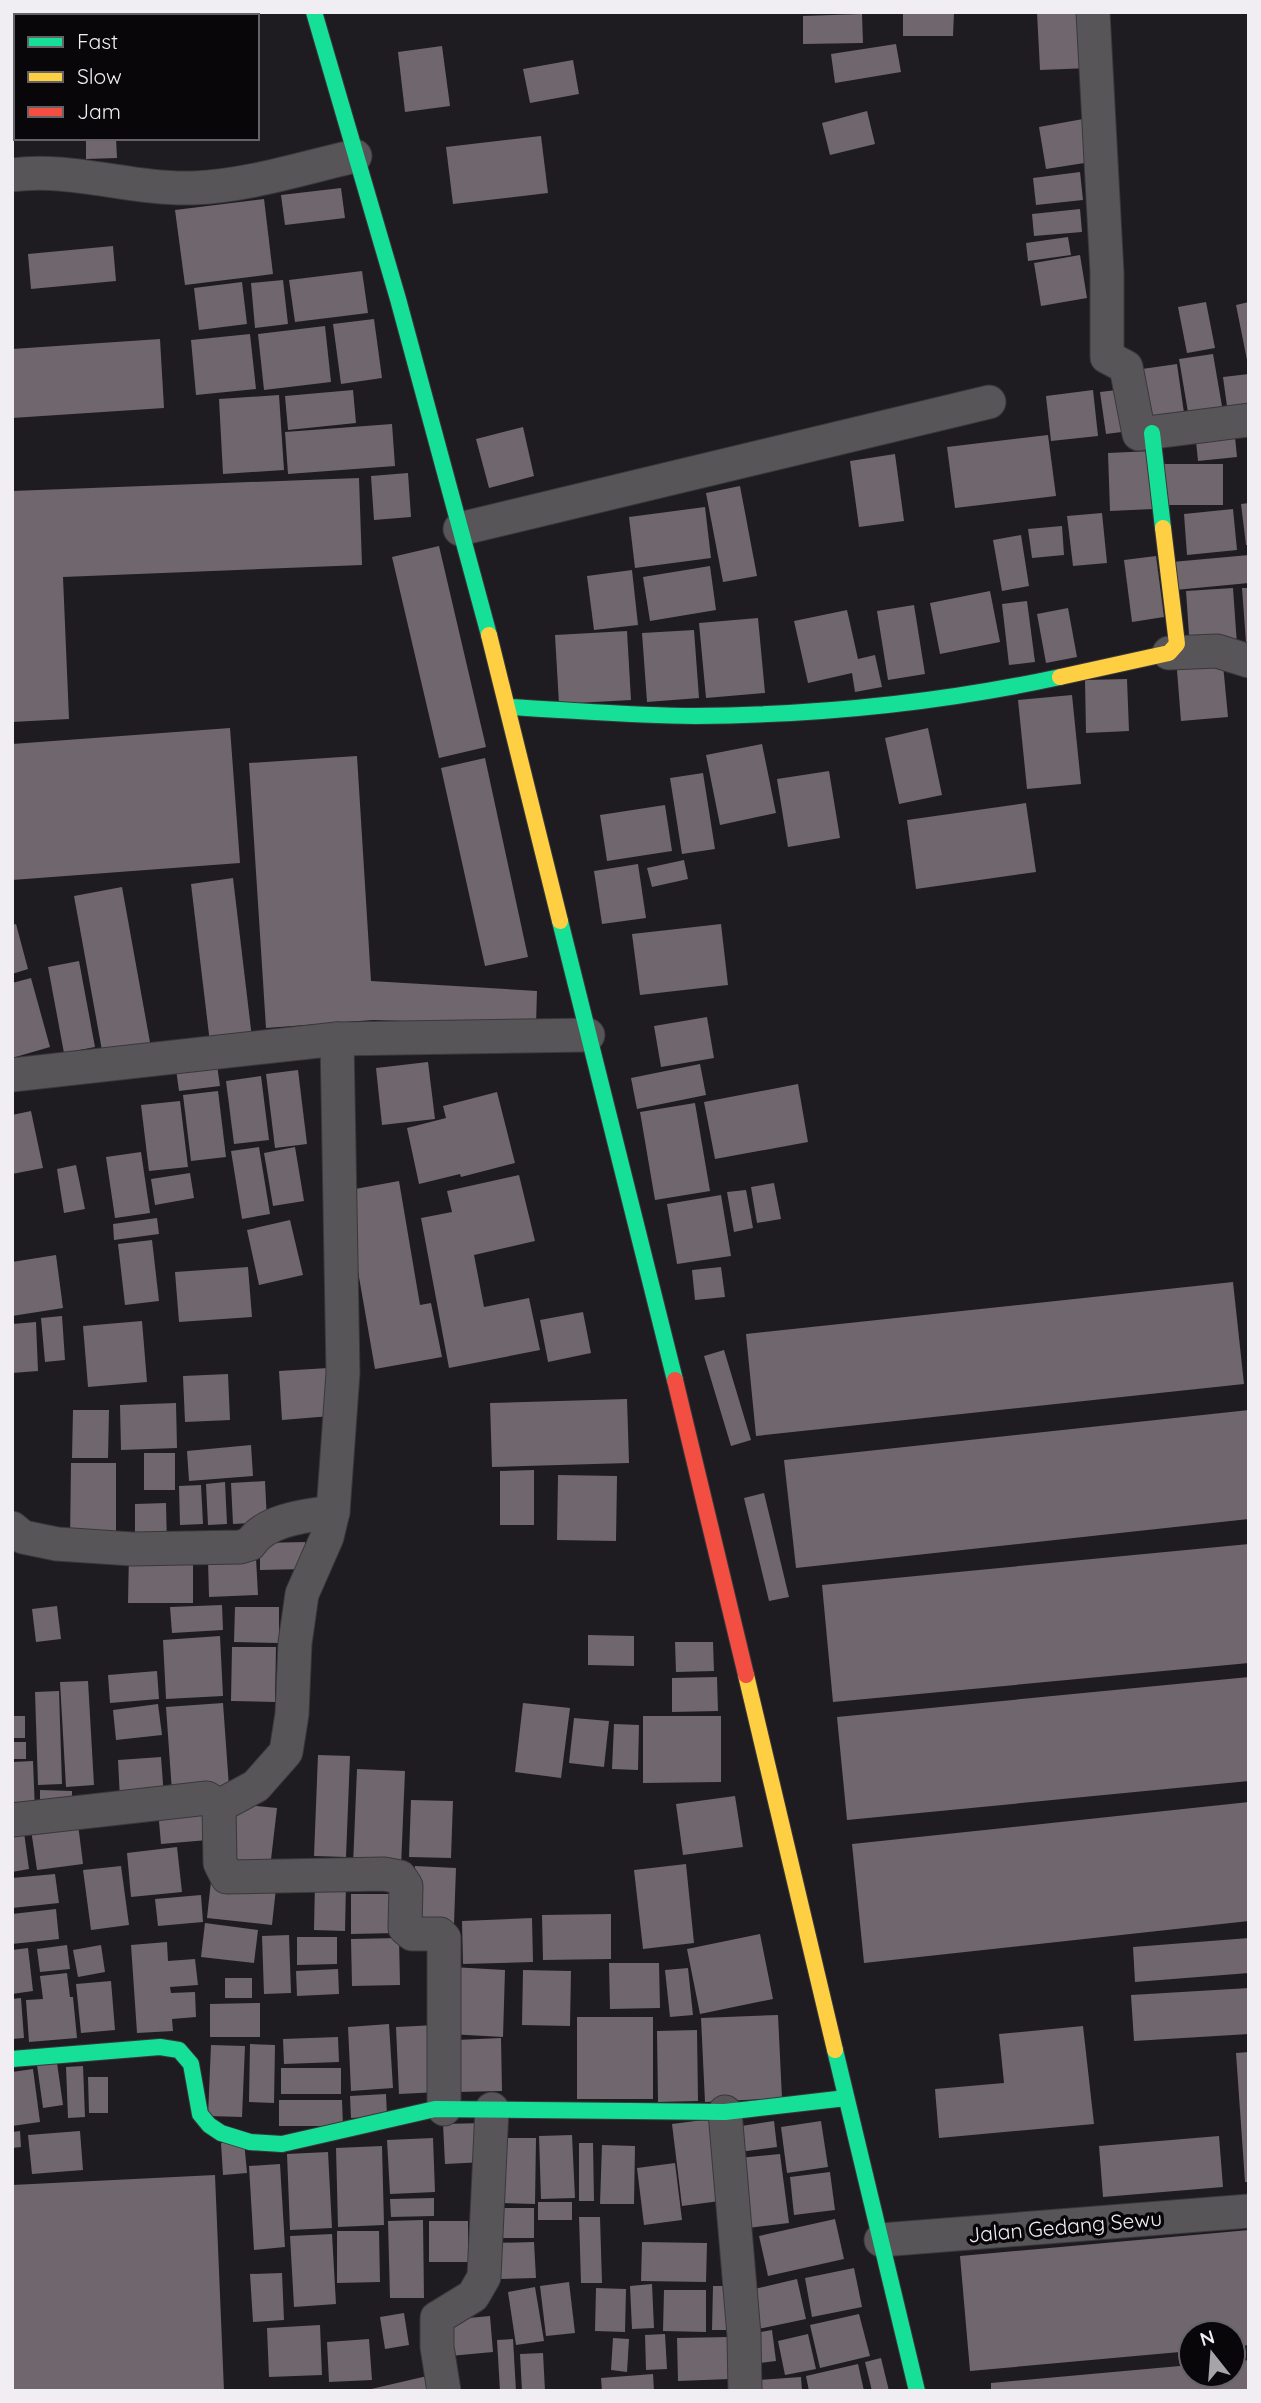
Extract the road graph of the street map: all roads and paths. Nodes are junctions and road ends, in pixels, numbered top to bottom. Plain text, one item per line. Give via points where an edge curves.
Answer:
1 (314, 12) edge
2 (1093, 12) edge
3 (355, 156) junction
4 (12, 175) edge
5 (989, 402) dead end
6 (1249, 420) edge
7 (1152, 433) junction
8 (460, 529) junction
9 (1169, 653) junction
10 (1249, 661) edge
11 (508, 707) junction
12 (587, 1035) junction
13 (337, 1039) junction
14 (12, 1075) edge
15 (333, 1512) junction
16 (12, 1528) edge
17 (219, 1806) junction
18 (12, 1820) edge
19 (12, 2059) edge
20 (846, 2098) junction
21 (443, 2109) junction
22 (492, 2109) junction
23 (725, 2112) junction
24 (1249, 2211) edge
25 (881, 2240) junction
26 (444, 2391) edge
27 (745, 2391) edge
28 (918, 2391) edge

1 - 3 main road
2 - 7 street via 1107,357 1126,367 1137,430 1142,435
3 - 4 street via 194,188 37,172
3 - 8 main road
5 - 8 street
6 - 7 street
7 - 9 main road via 1177,644
8 - 11 main road
9 - 10 street via 1217,652
9 - 11 main road via 991,692 884,706 692,716
11 - 12 main road
12 - 13 street
12 - 20 main road via 655,1296
13 - 14 street
13 - 15 street via 343,1373
15 - 16 street via 285,1522 240,1547 132,1549 57,1544 23,1537
15 - 17 street via 303,1594 286,1752 256,1786
17 - 18 street via 207,1798
17 - 21 street via 220,1863 227,1877 400,1877 406,1886 405,1928 412,1934 444,1938
19 - 21 main road via 160,2047 179,2050 191,2064 201,2114 209,2125 250,2142 282,2144
20 - 23 main road
20 - 25 main road
21 - 22 main road
22 - 23 main road
22 - 26 street via 484,2277 473,2296 438,2318
23 - 27 street
24 - 25 street, Jalan Gedang Sewu
25 - 28 main road

